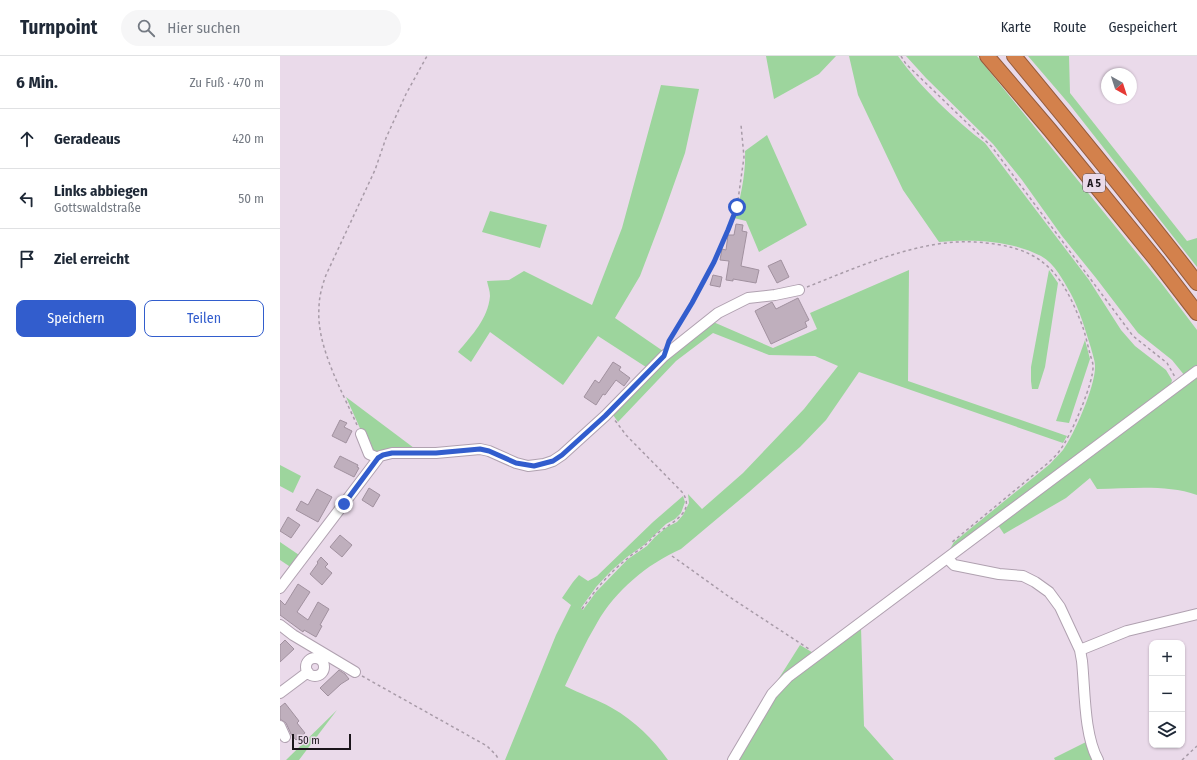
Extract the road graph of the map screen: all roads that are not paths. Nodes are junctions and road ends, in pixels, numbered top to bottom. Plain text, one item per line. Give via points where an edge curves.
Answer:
1 (988, 56) edge
2 (1014, 56) edge
3 (1197, 283) edge
4 (799, 290) road end
5 (1197, 313) edge
6 (1197, 371) edge
7 (361, 434) road end
8 (378, 458) junction
9 (948, 559) junction
10 (280, 588) edge
11 (1197, 614) edge
12 (280, 625) edge
13 (1080, 650) junction
14 (308, 672) dead end
15 (355, 672) road end
16 (280, 693) edge
17 (280, 726) edge
18 (285, 737) dead end
19 (733, 760) edge
20 (1098, 760) edge

1 - 5 highway, A 5
2 - 3 highway, A 5
4 - 8 street via 748,298 718,313 664,356 609,412 553,461 528,466 480,449 392,453
6 - 9 street
7 - 8 street via 369,454
8 - 10 street
9 - 13 street via 954,565 1023,576 1035,582 1049,592 1060,606
9 - 19 street via 788,677 772,694
11 - 13 street via 1127,631
12 - 15 street
13 - 20 street via 1089,735
14 - 16 street
17 - 18 street

